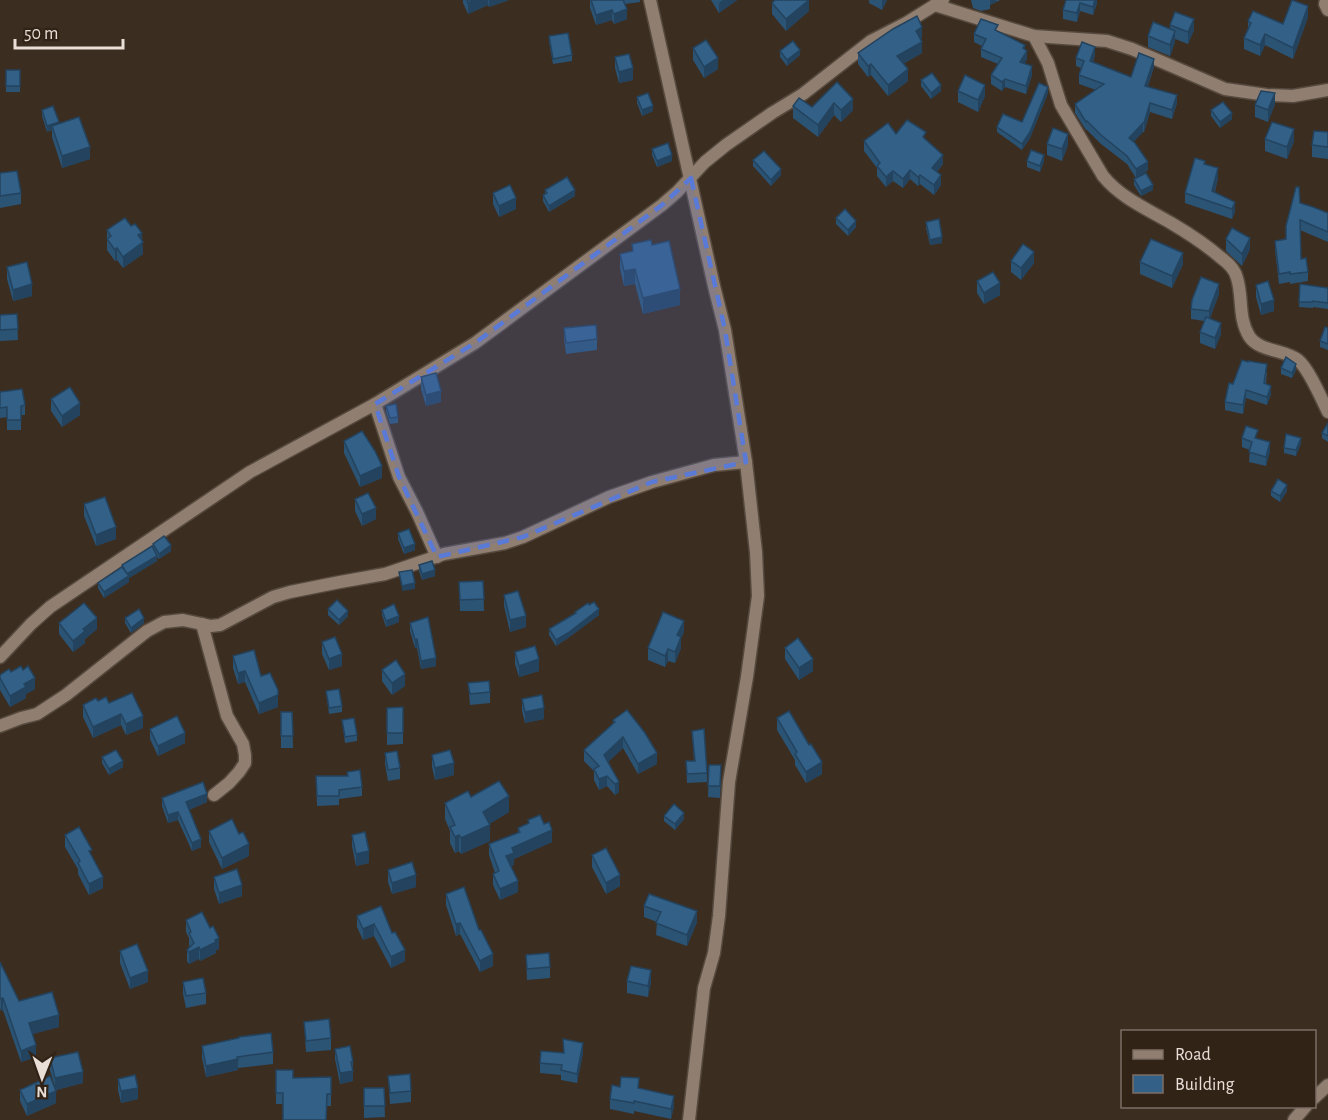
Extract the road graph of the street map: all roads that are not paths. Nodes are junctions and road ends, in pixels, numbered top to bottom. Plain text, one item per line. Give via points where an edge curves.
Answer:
1 (650, 0) edge
2 (1326, 0) edge
3 (939, 2) edge
4 (1328, 10) edge
5 (1034, 36) junction
6 (1328, 90) edge
7 (691, 178) junction
8 (375, 404) junction
9 (1328, 412) edge
10 (746, 462) junction
11 (437, 557) junction
12 (202, 624) junction
13 (0, 657) edge
14 (0, 726) edge
15 (214, 795) dead end
16 (1328, 1085) edge
17 (1316, 1096) edge
18 (1305, 1108) edge
19 (689, 1120) edge
20 (1294, 1120) edge

1 - 7 street
2 - 4 street
3 - 5 street
3 - 7 street via 871,41 803,94 726,145
5 - 6 street via 1107,41 1225,89 1293,96
5 - 9 street via 1048,63 1061,105 1103,176 1128,198 1199,240 1234,271 1244,323 1252,340 1303,364
7 - 8 street via 662,205 475,343
7 - 10 street via 725,330
8 - 11 street via 399,477
8 - 13 street via 231,484 50,607
10 - 11 street via 714,465 651,482 524,537
10 - 19 street via 758,596 729,782 719,916 704,988
11 - 12 street via 385,574 290,592 220,625
12 - 14 street via 164,622 38,714
12 - 15 street via 227,716 245,755 239,772
16 - 17 street
18 - 20 street

